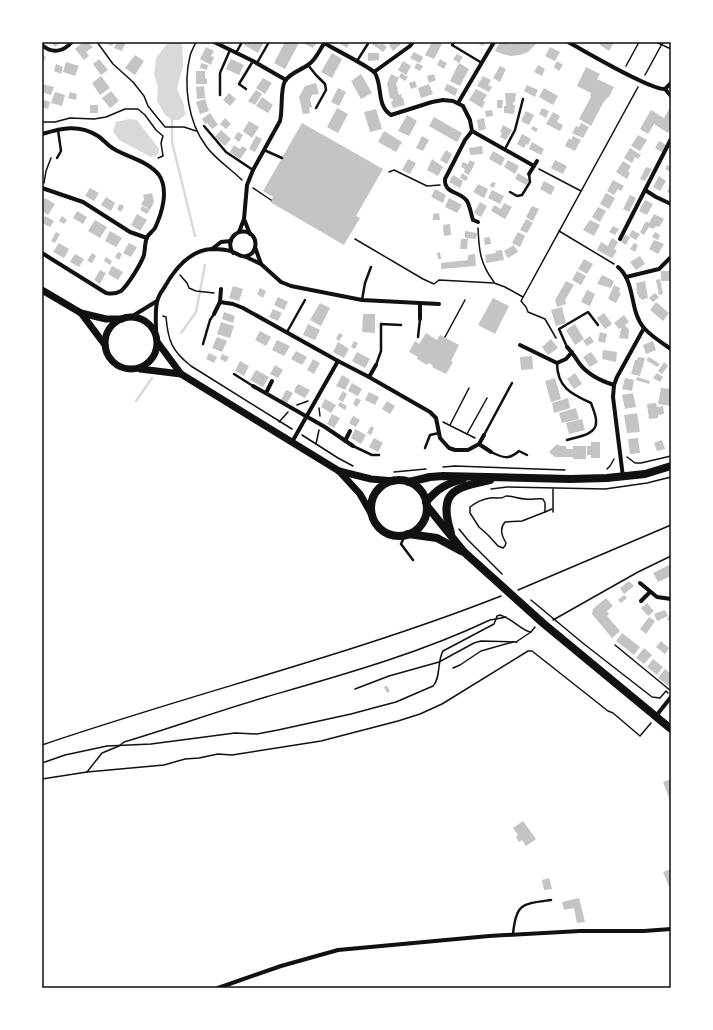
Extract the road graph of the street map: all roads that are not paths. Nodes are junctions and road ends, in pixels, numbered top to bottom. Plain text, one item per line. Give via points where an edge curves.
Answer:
1 (72, 42) edge
2 (214, 42) edge
3 (242, 42) edge
4 (269, 42) edge
5 (324, 42) edge
6 (369, 42) edge
7 (413, 42) edge
8 (454, 42) edge
9 (494, 42) edge
10 (568, 42) edge
11 (42, 45) edge
12 (230, 50) junction
13 (236, 53) junction
14 (255, 62) junction
15 (357, 62) junction
16 (482, 63) junction
17 (308, 65) junction
18 (374, 72) junction
19 (286, 80) junction
20 (671, 83) edge
21 (246, 89) dead end
22 (665, 89) junction
23 (220, 95) dead end
24 (671, 96) edge
25 (523, 99) dead end
26 (458, 103) junction
27 (316, 108) dead end
28 (204, 126) dead end
29 (56, 130) junction
30 (472, 131) junction
31 (42, 134) edge
32 (671, 139) edge
33 (264, 150) junction
34 (505, 150) junction
35 (57, 158) dead end
36 (282, 158) dead end
37 (537, 161) dead end
38 (534, 166) junction
39 (253, 170) junction
40 (530, 174) joint
41 (42, 188) edge
42 (645, 190) junction
43 (510, 192) dead end
44 (671, 204) edge
45 (244, 219) junction
46 (478, 222) road end
47 (239, 232) junction
48 (250, 234) junction
49 (147, 238) junction
50 (620, 239) dead end
51 (231, 241) junction
52 (255, 247) junction
53 (212, 249) junction
54 (233, 252) junction
55 (42, 253) edge
56 (246, 256) junction
57 (671, 257) edge
58 (261, 264) junction
59 (371, 267) dead end
60 (618, 267) road end
61 (626, 277) junction
62 (222, 289) dead end
63 (42, 290) edge
64 (305, 300) dead end
65 (362, 300) junction
66 (157, 301) junction
67 (220, 302) junction
68 (420, 304) junction
69 (439, 304) dead end
70 (81, 313) junction
71 (214, 314) joint
72 (131, 317) junction
73 (122, 319) junction
74 (420, 319) joint
75 (401, 325) dead end
76 (598, 325) dead end
77 (644, 328) junction
78 (156, 332) junction
79 (288, 332) junction
80 (418, 337) dead end
81 (158, 343) junction
82 (203, 344) dead end
83 (105, 345) junction
84 (520, 345) dead end
85 (567, 347) joint
86 (671, 349) edge
87 (572, 352) junction
88 (338, 361) junction
89 (557, 363) junction
90 (376, 365) joint
91 (139, 369) junction
92 (181, 374) junction
93 (234, 374) dead end
94 (369, 377) junction
95 (272, 381) dead end
96 (512, 383) dead end
97 (614, 385) junction
98 (253, 386) joint
99 (266, 393) junction
100 (306, 417) junction
101 (350, 431) dead end
102 (439, 434) junction
103 (484, 435) joint
104 (567, 440) dead end
105 (345, 441) junction
106 (292, 442) junction
107 (480, 443) junction
108 (353, 446) joint
109 (425, 448) dead end
110 (491, 452) joint
111 (379, 455) dead end
112 (527, 455) dead end
113 (671, 466) edge
114 (339, 471) junction
115 (469, 476) junction
116 (392, 477) junction
117 (502, 477) junction
118 (623, 477) junction
119 (409, 482) junction
120 (426, 504) junction
121 (372, 515) junction
122 (406, 535) junction
123 (453, 538) junction
124 (464, 552) junction
125 (413, 560) dead end
126 (640, 583) dead end
127 (650, 592) junction
128 (671, 600) edge
129 (641, 601) dead end
130 (671, 696) edge
131 (656, 716) junction
132 (671, 729) edge
133 (551, 900) dead end
134 (671, 928) edge
135 (513, 935) junction
136 (218, 988) edge

1 - 11 street via 67,48 58,51
2 - 12 street
3 - 13 lane
4 - 14 lane
5 - 15 street
5 - 17 street via 314,60
6 - 15 lane
7 - 18 street via 406,50
8 - 16 lane via 452,45
9 - 16 street
10 - 22 street via 642,81
12 - 13 street
12 - 23 lane via 220,73
13 - 14 street
14 - 19 street
14 - 21 lane via 239,84
15 - 18 street
16 - 26 street
17 - 19 street
17 - 27 lane via 325,84 326,90
18 - 26 street via 381,103 391,115 443,100
19 - 33 street via 280,120
20 - 22 street
22 - 24 street
25 - 34 lane via 515,130
26 - 30 street via 463,106
28 - 39 lane via 226,152
29 - 31 street
29 - 35 lane via 61,141 61,151
29 - 49 street via 81,128 98,136 127,157 149,165 159,176 164,191 162,212
30 - 34 street
30 - 46 street via 445,179 449,190 468,202 473,220
32 - 42 street
33 - 36 lane
33 - 39 street
34 - 38 street
37 - 38 street
38 - 40 street
39 - 45 street via 247,185
40 - 43 lane via 529,185 522,196
41 - 49 street via 83,202 130,232
42 - 44 street
42 - 50 street
45 - 47 street
45 - 48 street
47 - 48 street
47 - 51 street
48 - 52 street via 255,240
49 - 55 street via 143,257 127,284 113,294 106,293
51 - 53 street via 221,242
51 - 54 street
52 - 56 street via 252,253
52 - 58 street
53 - 54 street
53 - 66 street via 187,258 167,283
54 - 56 street via 238,256
56 - 58 street
57 - 61 street via 659,269
58 - 65 street via 281,282 292,286
59 - 65 lane
60 - 61 street
61 - 77 street
62 - 67 street
63 - 70 main road
64 - 79 lane
65 - 68 street
66 - 72 street
66 - 78 street
67 - 71 street
67 - 79 street via 243,308
68 - 69 street
68 - 74 street
70 - 73 main road via 106,319
70 - 83 main road
71 - 82 lane
72 - 73 main road
72 - 78 main road via 150,324
73 - 83 main road via 114,323 108,331
74 - 80 lane
75 - 90 lane via 381,324 381,351
76 - 85 lane via 588,312 559,329
77 - 86 street
77 - 97 street
78 - 81 main road
79 - 88 street
81 - 91 main road via 150,362
81 - 92 main road
83 - 91 main road via 113,363 124,369
84 - 89 street
85 - 87 street
87 - 89 street via 566,359
87 - 97 street via 590,373 603,382
88 - 94 street
88 - 100 street
89 - 104 lane via 560,381 576,397 591,403 596,423 590,433
90 - 94 street
91 - 92 main road
92 - 106 main road
93 - 98 lane
94 - 102 street via 430,412 436,418
95 - 99 street
96 - 103 lane
97 - 118 street via 612,397
98 - 99 street
99 - 100 street
100 - 105 street
100 - 106 street
101 - 105 street
102 - 107 street via 444,444 456,450 468,450
102 - 109 lane via 430,435
103 - 107 street
105 - 108 street
106 - 114 main road
107 - 110 street
108 - 111 lane via 372,455
110 - 112 lane via 508,458 519,451
113 - 118 highway
114 - 116 main road via 371,479
114 - 121 main road via 360,494
115 - 117 highway
115 - 119 highway via 430,477
115 - 120 highway via 444,486 435,492
116 - 119 highway
116 - 121 highway via 376,492 372,502
117 - 118 highway
117 - 123 highway via 470,484 454,492 447,504 446,512
119 - 120 highway via 420,490
120 - 122 highway via 426,514 422,523 414,532
120 - 123 highway
121 - 122 highway via 376,525 386,533
122 - 124 highway via 437,538
122 - 125 lane via 401,544
123 - 124 highway
124 - 131 highway via 544,624
126 - 127 street
127 - 128 street via 657,597
127 - 129 street
130 - 131 street
131 - 132 highway
133 - 135 lane via 523,906 517,912
134 - 135 street via 644,932 580,931
135 - 136 street via 338,950

